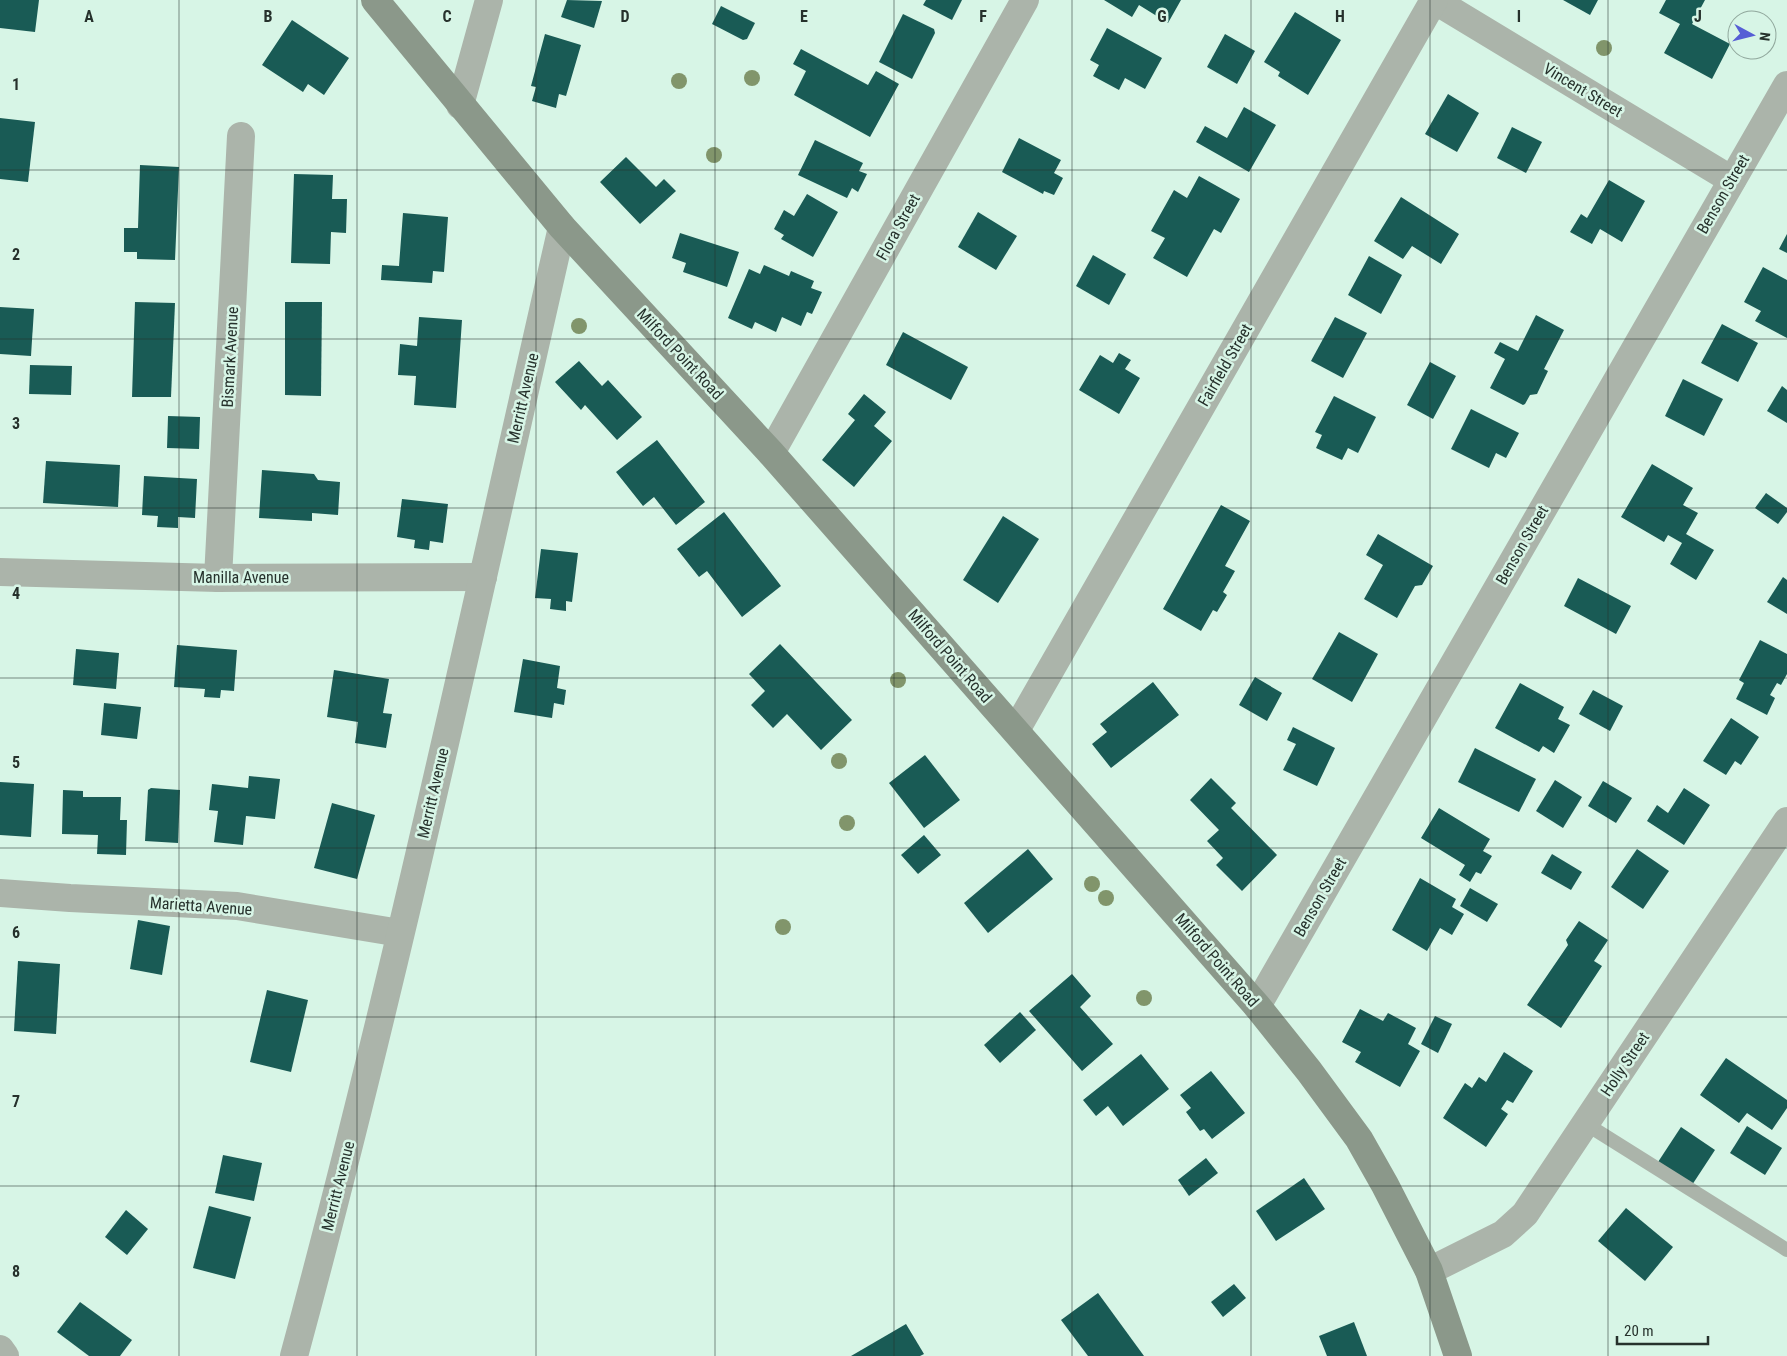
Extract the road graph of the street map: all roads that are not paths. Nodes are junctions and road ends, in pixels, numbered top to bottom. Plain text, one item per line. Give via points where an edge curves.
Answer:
1 (375, 0) edge
2 (489, 0) edge
3 (1025, 0) edge
4 (1434, 0) edge
5 (1787, 85) edge
6 (460, 105) junction
7 (241, 136) dead end
8 (1732, 180) junction
9 (562, 227) junction
10 (771, 453) junction
11 (0, 572) edge
12 (483, 577) junction
13 (218, 578) junction
14 (1016, 730) junction
15 (1787, 821) edge
16 (0, 893) edge
17 (400, 933) junction
18 (1257, 1006) junction
19 (1586, 1124) junction
20 (1787, 1250) edge
21 (1429, 1271) junction
22 (0, 1349) edge
23 (5, 1356) edge
24 (294, 1356) edge
25 (1458, 1356) edge

1 - 6 main road, Milford Point Road
2 - 6 street
3 - 10 street, Flora Street
4 - 8 street, Vincent Street
4 - 14 street, Fairfield Street
5 - 8 street, Benson Street
6 - 9 main road, Milford Point Road
7 - 13 street, Bismark Avenue
8 - 18 street, Benson Street
9 - 10 main road, Milford Point Road
9 - 12 street, Merritt Avenue
10 - 14 main road, Milford Point Road
11 - 13 street, Manilla Avenue
12 - 13 street, Manilla Avenue
12 - 17 street, Merritt Avenue
14 - 18 main road, Milford Point Road
15 - 19 street, Holly Street
16 - 17 street, Marietta Avenue via 237,906
17 - 24 street, Merritt Avenue
18 - 21 main road, Milford Point Road via 1359,1139
19 - 20 lane
19 - 21 street, Holly Street via 1515,1225
21 - 25 main road, Milford Point Road
22 - 23 street

